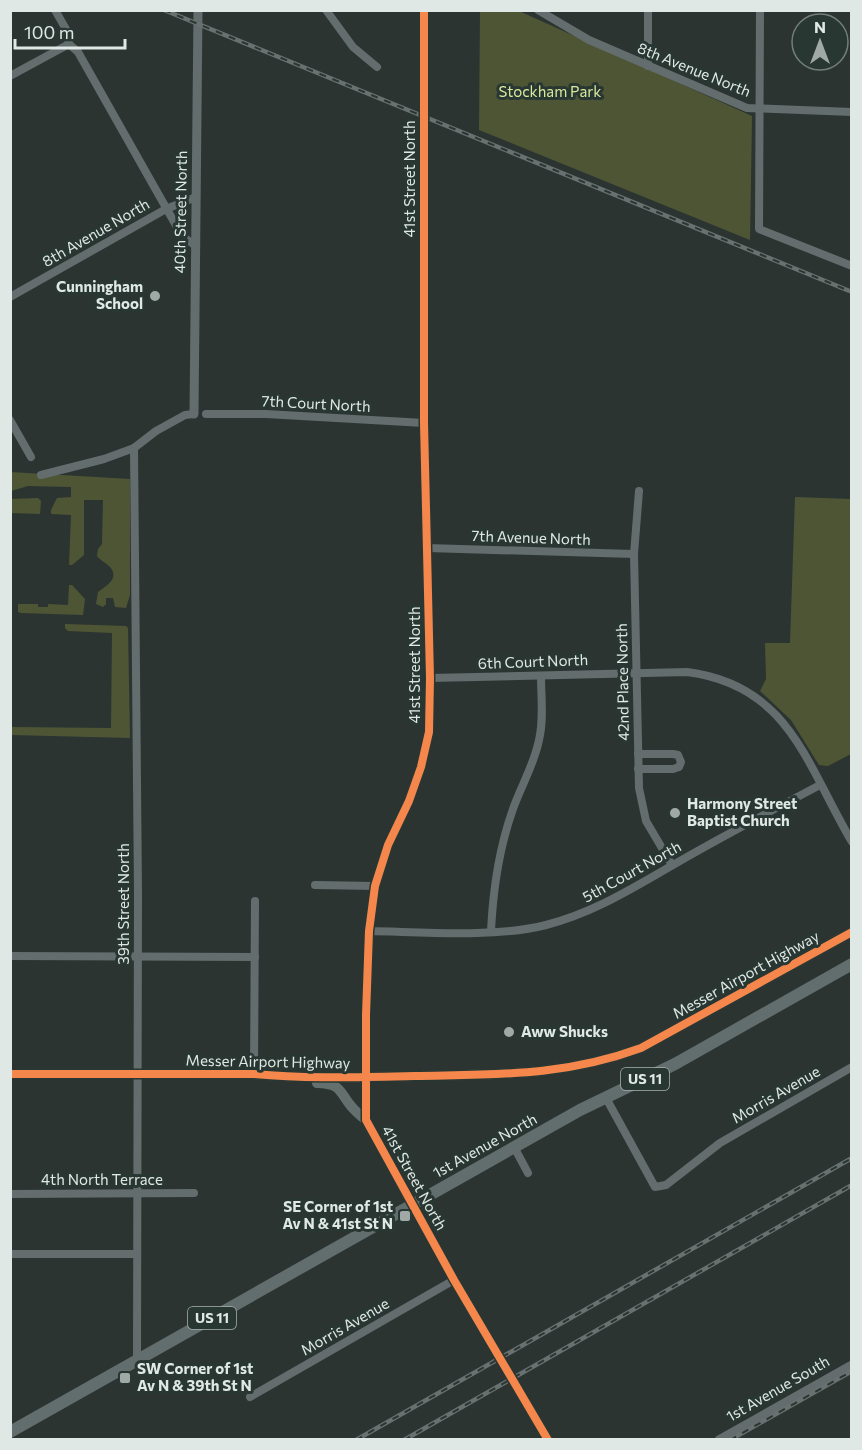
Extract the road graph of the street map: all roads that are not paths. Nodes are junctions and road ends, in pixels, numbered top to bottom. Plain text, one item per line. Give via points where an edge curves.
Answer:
1 (55, 10) edge
2 (198, 10) edge
3 (326, 10) edge
4 (424, 10) edge
5 (538, 10) edge
6 (648, 10) edge
7 (760, 10) edge
8 (69, 44) junction
9 (648, 66) junction
10 (377, 67) dead end
11 (10, 76) edge
12 (759, 109) junction
13 (852, 112) edge
14 (196, 196) junction
15 (166, 209) junction
16 (196, 246) junction
17 (852, 266) edge
18 (10, 297) edge
19 (194, 414) joint
20 (206, 414) dead end
21 (10, 420) edge
22 (424, 423) junction
23 (134, 448) junction
24 (31, 457) dead end
25 (41, 475) dead end
26 (639, 491) dead end
27 (427, 548) junction
28 (634, 554) junction
29 (637, 672) junction
30 (541, 676) junction
31 (430, 678) junction
32 (638, 754) junction
33 (638, 769) junction
34 (820, 785) junction
35 (852, 842) edge
36 (672, 865) junction
37 (315, 885) dead end
38 (375, 886) junction
39 (255, 901) dead end
40 (369, 931) junction
41 (491, 931) junction
42 (852, 932) edge
43 (138, 955) junction
44 (10, 956) edge
45 (255, 957) junction
46 (852, 964) edge
47 (852, 1067) edge
48 (137, 1073) junction
49 (10, 1074) edge
50 (254, 1074) junction
51 (365, 1076) junction
52 (286, 1077) junction
53 (606, 1098) junction
54 (366, 1120) junction
55 (514, 1147) junction
56 (528, 1173) dead end
57 (138, 1193) junction
58 (10, 1194) edge
59 (194, 1194) dead end
60 (413, 1204) junction
61 (10, 1254) edge
62 (137, 1254) junction
63 (454, 1280) junction
64 (137, 1360) junction
65 (852, 1365) edge
66 (250, 1397) dead end
67 (10, 1432) edge
68 (730, 1437) edge
69 (548, 1440) edge
70 (719, 1440) edge

1 - 8 street via 67,31
2 - 14 street, 40th Street North
3 - 10 street via 353,47
4 - 22 street, 41st Street North
5 - 9 street, 8th Avenue North via 589,40
6 - 9 street
7 - 12 street
8 - 11 street
8 - 15 street via 78,52
9 - 12 street, 8th Avenue North via 747,108
12 - 13 street, 8th Avenue North
12 - 17 street via 759,229
14 - 15 street, 8th Avenue North
14 - 16 street, 40th Street North
15 - 16 street via 182,236
15 - 18 street, 8th Avenue North
16 - 19 street, 40th Street North
19 - 23 street via 156,431
20 - 22 street, 7th Court North
21 - 24 street
22 - 27 street, 41st Street North
23 - 25 street
23 - 43 street, 39th Street North
26 - 28 street, 42nd Place North
27 - 28 street, 7th Avenue North
27 - 31 street, 41st Street North
28 - 29 street, 42nd Place North
29 - 30 street, 6th Court North
29 - 32 street, 42nd Place North
29 - 34 street, 6th Court North via 687,672 735,684 769,706 798,741
30 - 31 street, 6th Court North
30 - 41 street via 540,740 506,830
31 - 38 street, 41st Street North via 429,732 421,767
32 - 33 street, 42nd Place North
32 - 33 street via 673,754 681,762 673,769
33 - 36 street, 42nd Place North via 646,821
34 - 35 street, 6th Court North
34 - 36 street, 5th Court North
36 - 41 street, 5th Court North via 583,914 544,926
37 - 38 street
38 - 40 street, 41st Street North
39 - 45 street
40 - 41 street, 5th Court North
40 - 51 street, 41st Street North
42 - 51 main road, Messer Airport Highway via 641,1048 609,1060 503,1075
43 - 44 street
43 - 45 street
43 - 48 street, 39th Street North
45 - 50 street
46 - 53 main road, 1st Avenue North / US 11 via 675,1064
47 - 53 street, Morris Avenue via 720,1143 666,1185 655,1187
48 - 49 main road, Messer Airport Highway
48 - 50 main road, Messer Airport Highway
48 - 57 street, 39th Street North
50 - 52 main road, Messer Airport Highway
51 - 52 main road, Messer Airport Highway
51 - 54 street, 41st Street North
52 - 54 main road via 298,1083 331,1083 341,1089
53 - 55 main road, 1st Avenue North / US 11
54 - 60 street, 41st Street North
55 - 56 street
55 - 60 main road, 1st Avenue North / US 11
57 - 58 street, 4th North Terrace
57 - 59 street, 4th North Terrace
57 - 62 street, 39th Street North
60 - 63 street, 41st Street North
60 - 64 main road, 1st Avenue North / US 11
61 - 62 street
62 - 64 street, 39th Street North
63 - 66 street, Morris Avenue
63 - 69 street, 41st Street North
64 - 67 main road, 1st Avenue North / US 11
65 - 68 street, 1st Avenue South
68 - 70 street, 1st Avenue South

